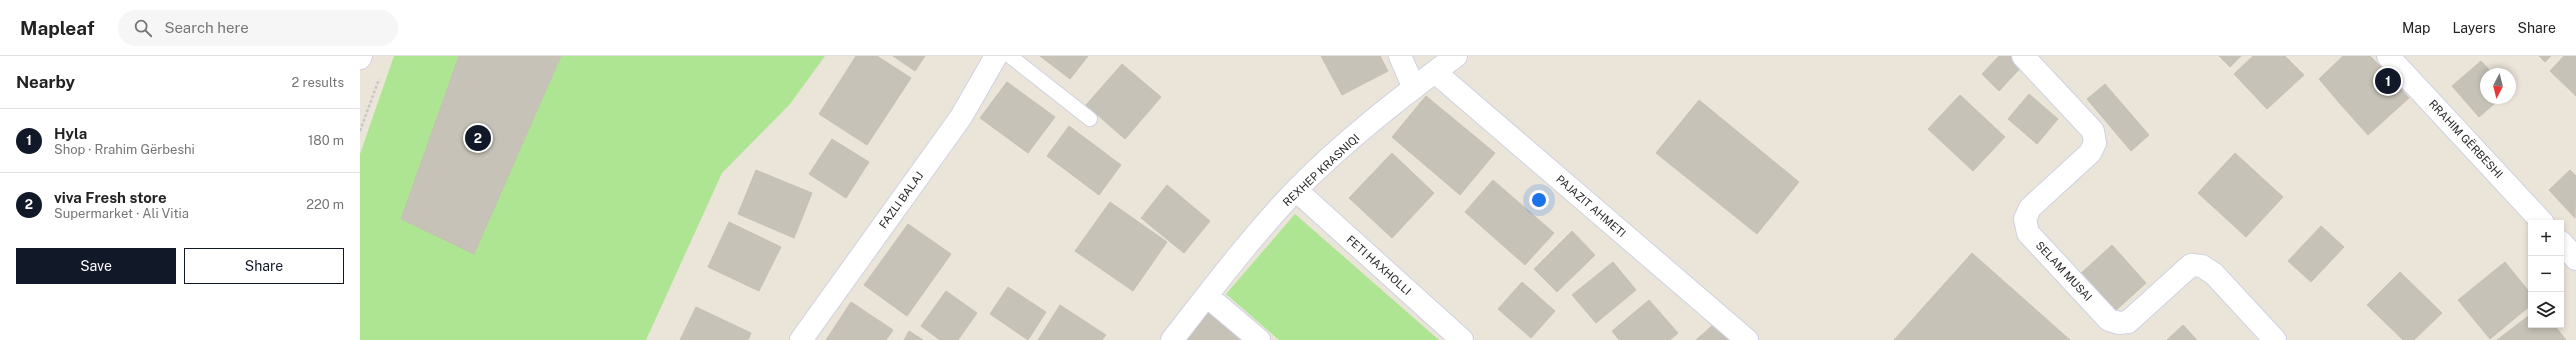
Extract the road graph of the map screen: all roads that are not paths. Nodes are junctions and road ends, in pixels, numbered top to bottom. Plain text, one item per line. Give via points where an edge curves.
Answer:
1 (996, 56) edge
2 (1010, 56) edge
3 (1400, 56) edge
4 (1456, 56) edge
5 (2023, 56) edge
6 (2388, 56) edge
7 (1435, 72) junction
8 (1414, 88) junction
9 (1090, 118) dead end
10 (1296, 190) junction
11 (2540, 220) edge
12 (2564, 245) edge
13 (2576, 259) edge
14 (1207, 296) junction
15 (801, 340) edge
16 (1172, 340) edge
17 (1259, 340) edge
18 (1462, 340) edge
19 (1747, 340) edge
20 (2275, 340) edge

1 - 15 street, FAZLI BALAJ via 961,117
2 - 9 lane
3 - 8 street
4 - 7 street, REXHEP KRASNIQI
5 - 20 street, SELAM MUSAI via 2093,131 2095,143 2090,153 2030,208 2025,219 2028,232 2110,320 2128,322 2191,265 2202,266 2214,274
6 - 11 street, RRAHIM GËRBESHI
7 - 8 street, REXHEP KRASNIQI
7 - 19 street, PAJAZIT AHMETI
8 - 10 street, REXHEP KRASNIQI via 1338,151
10 - 14 street, REXHEP KRASNIQI via 1251,240
10 - 18 street, FETI HAXHOLLI
12 - 13 street
14 - 16 street, REXHEP KRASNIQI
14 - 17 street

